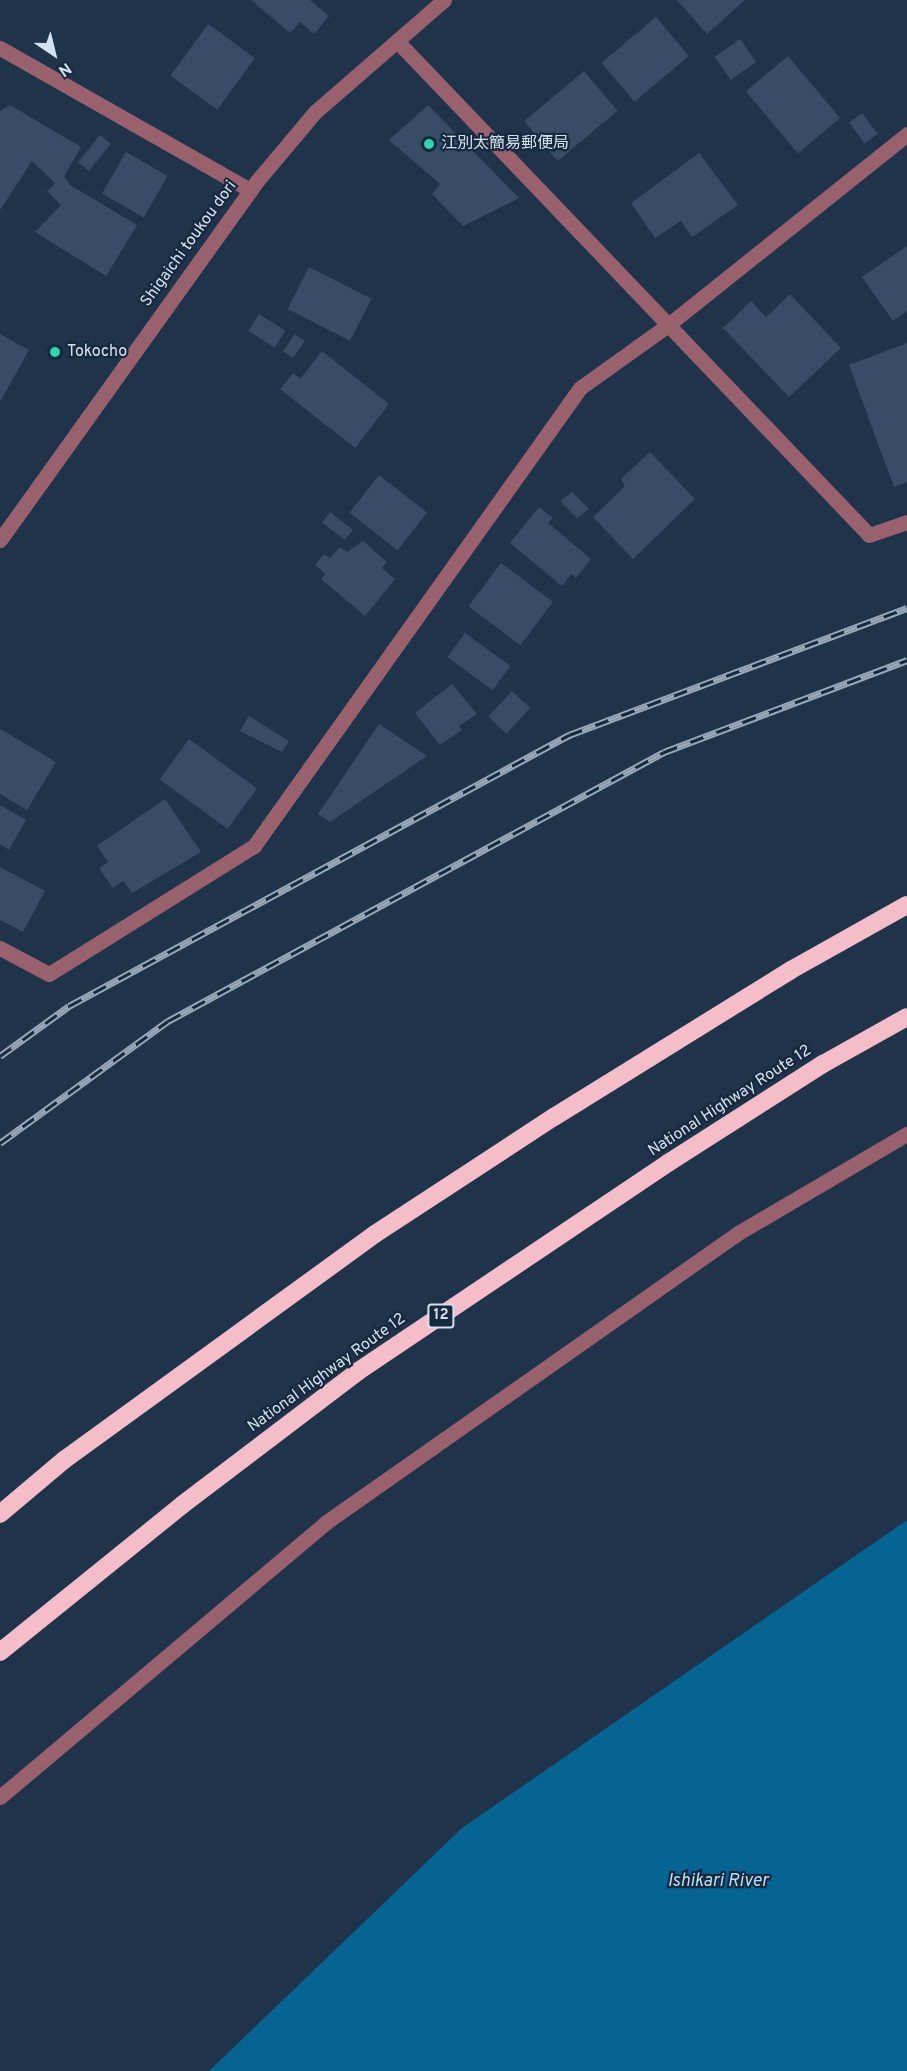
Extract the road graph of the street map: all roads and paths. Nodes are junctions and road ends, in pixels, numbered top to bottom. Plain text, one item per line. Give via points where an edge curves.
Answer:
1 (444, 0) edge
2 (397, 41) junction
3 (0, 48) edge
4 (907, 134) edge
5 (250, 190) junction
6 (668, 325) junction
7 (907, 522) edge
8 (0, 540) edge
9 (907, 905) edge
10 (0, 948) edge
11 (907, 1017) edge
12 (907, 1134) edge
13 (0, 1514) edge
14 (0, 1652) edge
15 (0, 1797) edge

1 - 2 street, Shigaichi toukou dori
2 - 5 street, Shigaichi toukou dori via 315,112
2 - 6 street
3 - 5 street
4 - 6 street
5 - 8 street, Shigaichi toukou dori
6 - 7 street via 869,535
6 - 10 street via 580,388 255,846 48,974
9 - 13 highway via 761,988 375,1234 64,1460
11 - 14 highway, National Highway Route 12 / 12 via 823,1064 668,1163 357,1372 182,1505
12 - 15 street via 738,1233 325,1523

